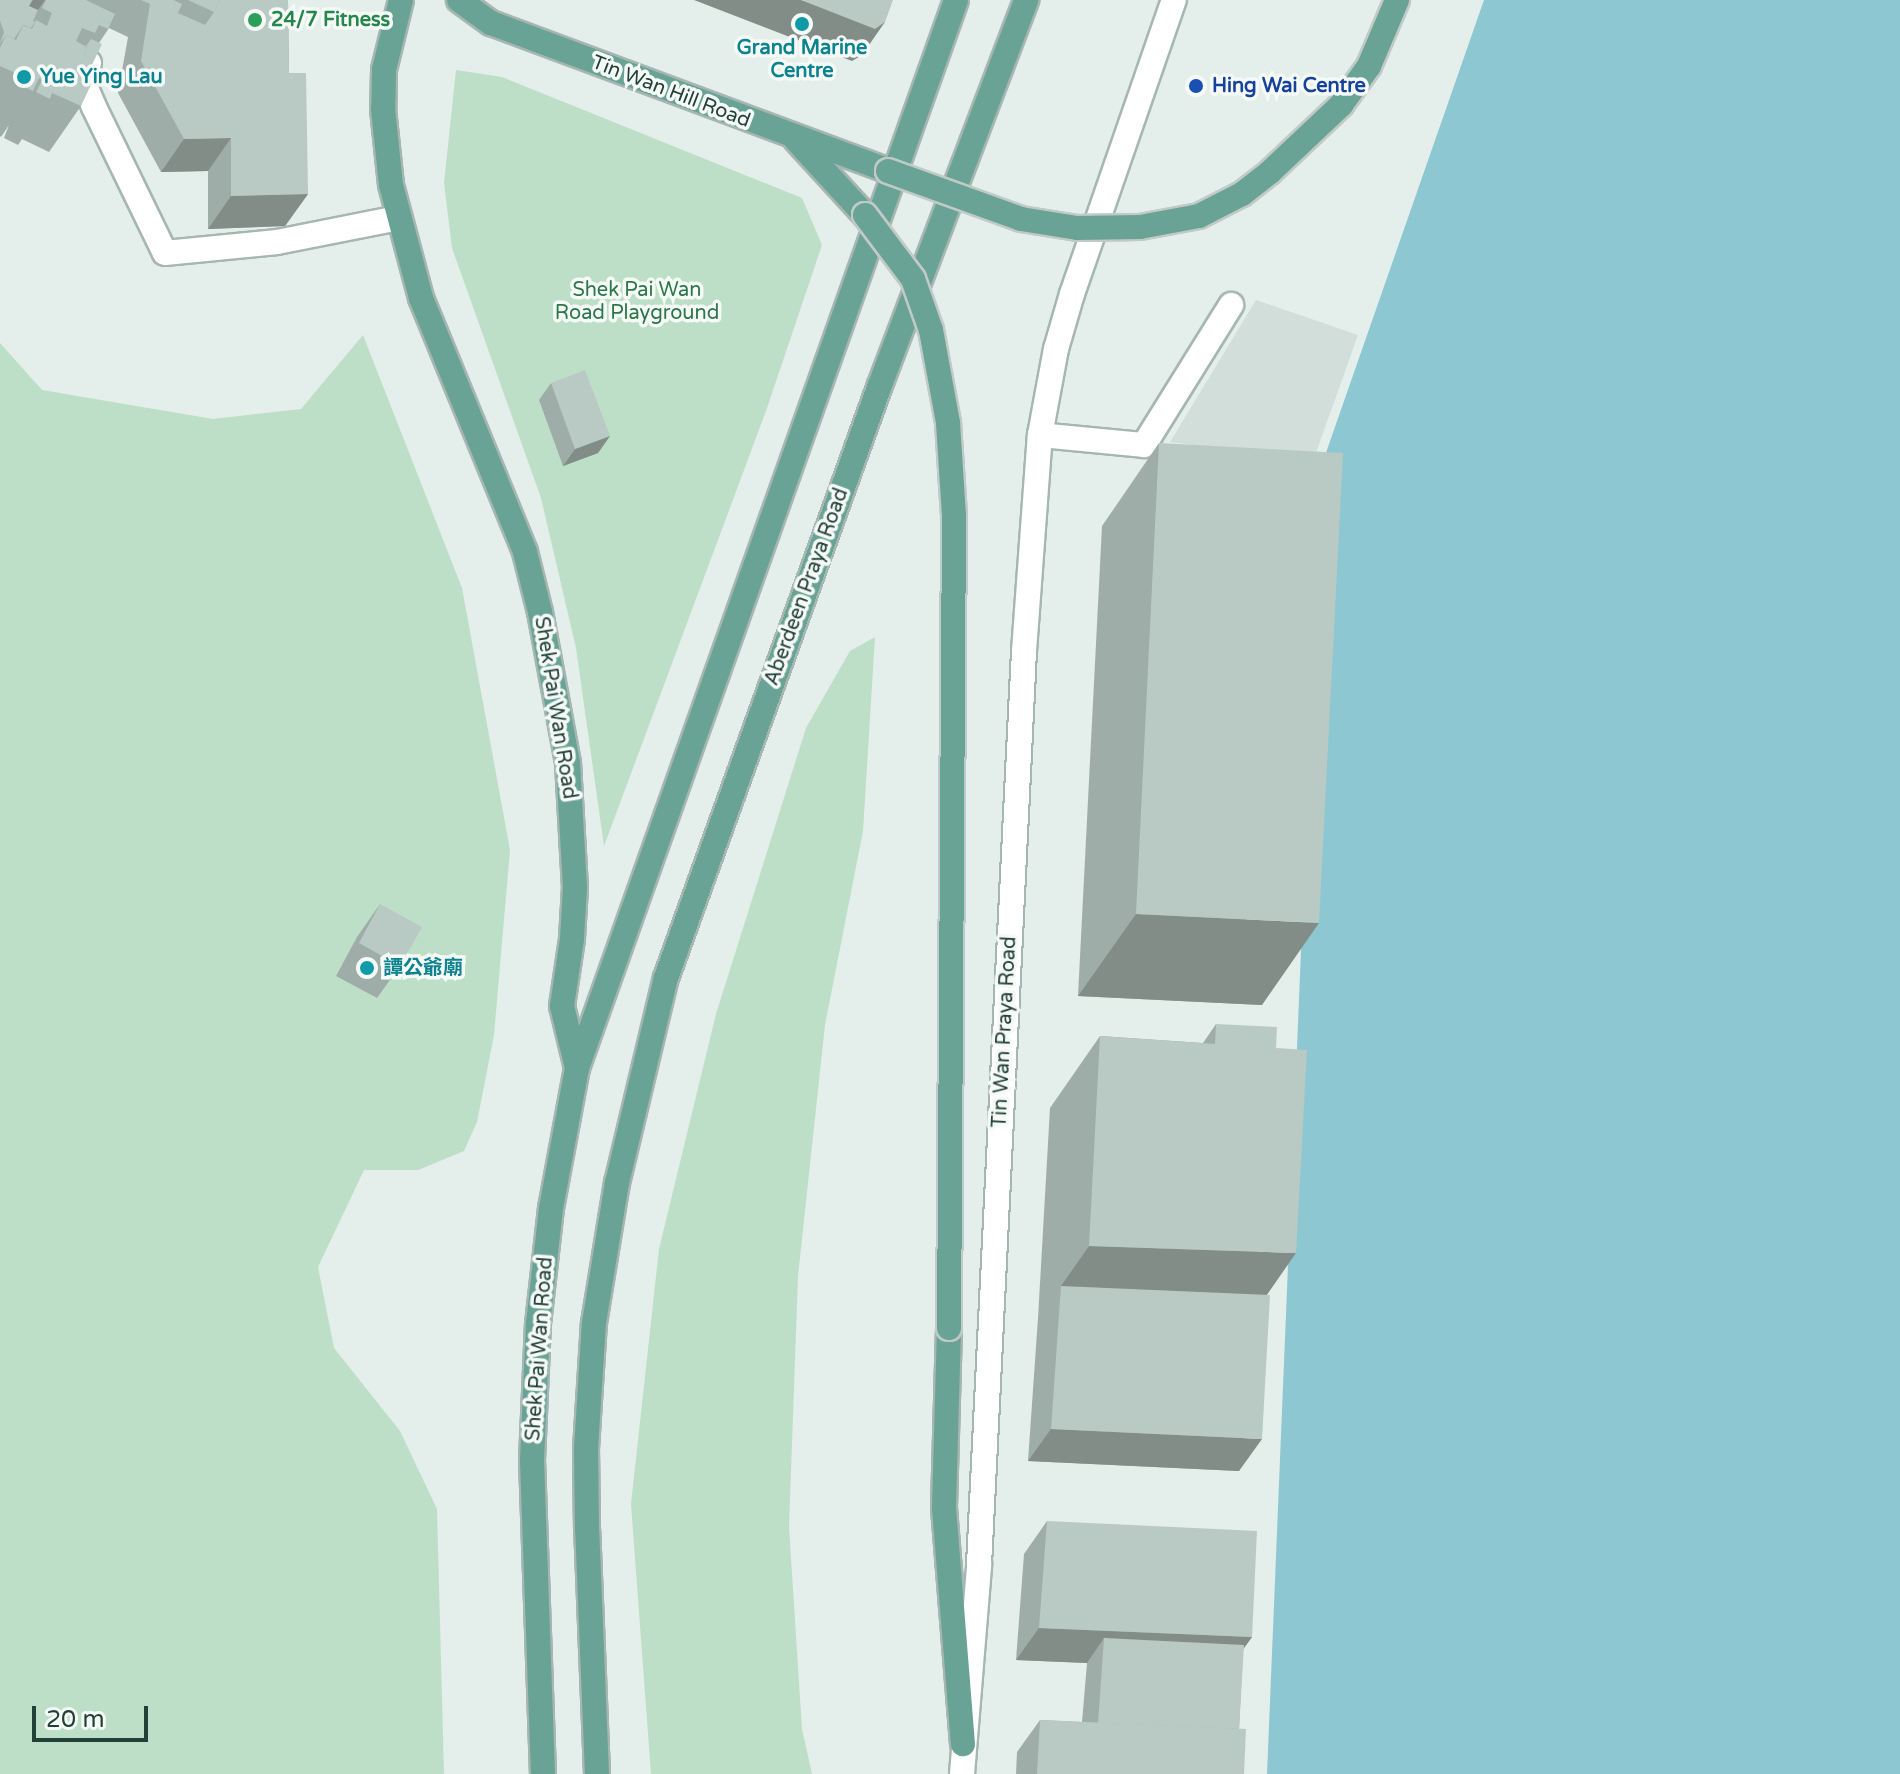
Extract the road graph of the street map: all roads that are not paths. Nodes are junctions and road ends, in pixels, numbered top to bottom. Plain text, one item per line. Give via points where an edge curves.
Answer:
1 (401, 0) edge
2 (459, 0) edge
3 (956, 0) edge
4 (1026, 0) edge
5 (1174, 0) edge
6 (1397, 0) edge
7 (96, 44) edge
8 (792, 136) junction
9 (398, 218) junction
10 (1231, 305) dead end
11 (1040, 435) junction
12 (577, 1068) junction
13 (963, 1744) junction
14 (543, 1774) edge
15 (597, 1774) edge
16 (962, 1774) edge

1 - 9 main road, Shek Pai Wan Road via 384,70 383,109
2 - 8 main road, Tin Wan Hill Road via 491,23
3 - 12 main road
4 - 15 main road, Aberdeen Praya Road via 880,385 666,978 617,1183 594,1323 586,1449
5 - 11 street, Tin Wan Praya Road via 1072,294
6 - 8 main road, Tin Wan Hill Road, bridge via 1369,66 1341,105 1261,180 1199,216 1140,227 1077,228 1021,219
7 - 9 street via 83,81 165,253 277,242
8 - 13 main road, bridge via 865,215 913,279 931,330 948,423 954,515 944,1508
9 - 12 main road, Shek Pai Wan Road via 421,298 525,552 540,612 568,763 575,887 562,1006
10 - 11 street via 1144,445
11 - 13 street, Tin Wan Praya Road via 1024,651 979,1565
12 - 14 main road, Shek Pai Wan Road via 556,1173 538,1323 533,1552
13 - 16 street, Tin Wan Praya Road

